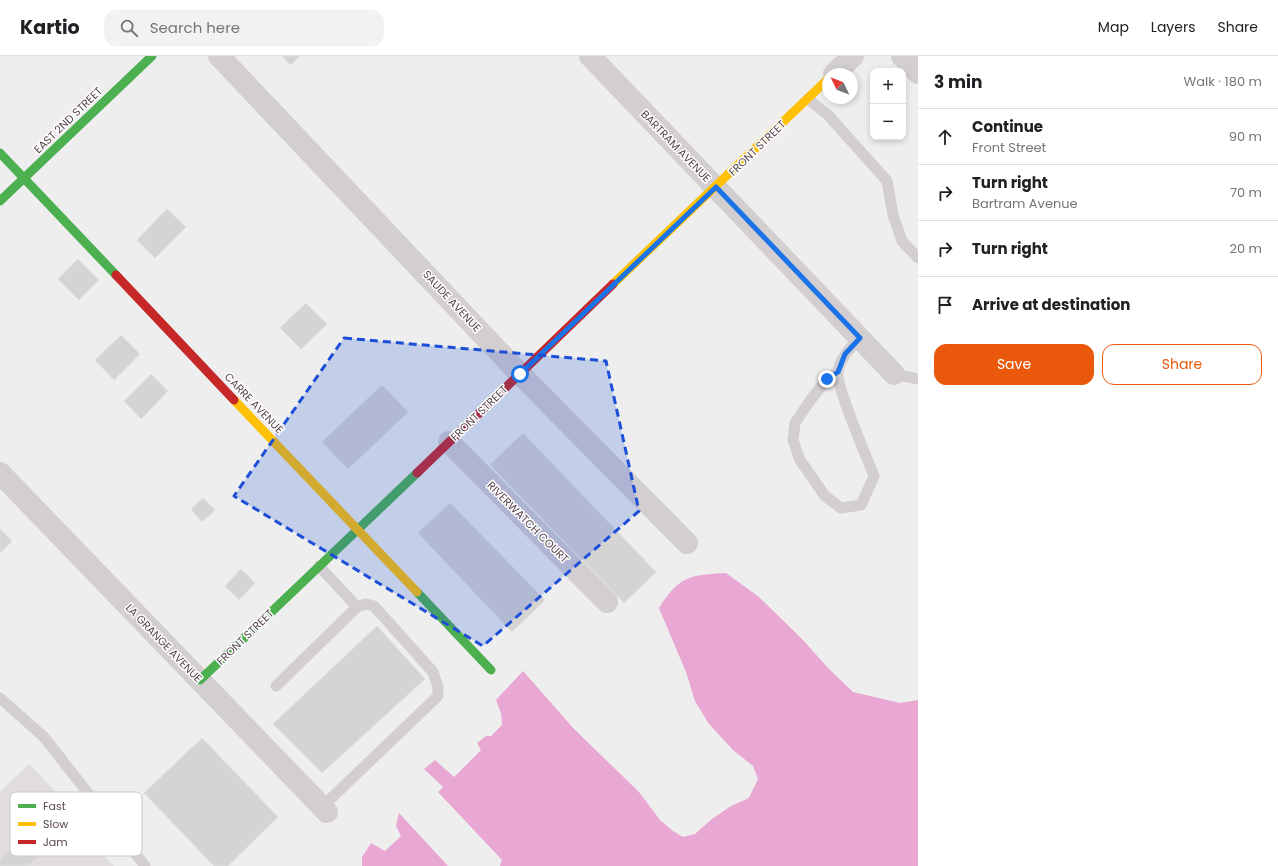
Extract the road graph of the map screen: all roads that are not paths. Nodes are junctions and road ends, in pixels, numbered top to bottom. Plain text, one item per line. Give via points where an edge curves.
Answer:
1 (152, 56) edge
2 (219, 56) edge
3 (590, 56) edge
4 (853, 56) edge
5 (902, 56) edge
6 (840, 68) edge
7 (918, 73) edge
8 (822, 85) edge
9 (808, 99) junction
10 (0, 153) edge
11 (24, 178) junction
12 (716, 187) junction
13 (0, 200) edge
14 (918, 258) edge
15 (860, 338) junction
16 (838, 372) junction
17 (520, 374) junction
18 (894, 374) joint
19 (918, 379) edge
20 (449, 442) junction
21 (0, 473) edge
22 (357, 529) junction
23 (687, 543) dead end
24 (319, 566) junction
25 (607, 602) dead end
26 (357, 607) junction
27 (491, 670) dead end
28 (200, 680) junction
29 (276, 686) dead end
30 (0, 698) edge
31 (87, 792) edge
32 (325, 809) joint
33 (137, 856) edge
34 (145, 866) edge

1 - 11 street, EAST 2ND STREET
2 - 17 street, SAUDE AVENUE
3 - 12 street, BARTRAM AVENUE
4 - 6 street
5 - 7 street
8 - 9 street, FRONT STREET
9 - 12 street, FRONT STREET
9 - 14 lane via 828,115 887,181 893,215 902,241
10 - 11 street, CARRE AVENUE
11 - 13 street, EAST 2ND STREET
11 - 22 street, CARRE AVENUE
12 - 15 street, BARTRAM AVENUE
12 - 17 street, FRONT STREET
15 - 16 lane via 845,354
15 - 18 street, BARTRAM AVENUE
16 - 16 lane via 844,398 874,476 861,505 841,508 825,496 800,460 793,440 795,423 827,379
17 - 20 street, FRONT STREET
17 - 23 street, SAUDE AVENUE
18 - 19 lane
20 - 22 street, FRONT STREET
20 - 25 street, RIVERWATCH COURT
21 - 28 street, LA GRANGE AVENUE
22 - 24 street, FRONT STREET
22 - 27 street, CARRE AVENUE
24 - 26 lane
24 - 28 street, FRONT STREET
26 - 29 lane
26 - 32 lane via 366,604 374,606 433,672 438,696
28 - 32 street, LA GRANGE AVENUE
30 - 31 lane via 44,737
33 - 34 lane

